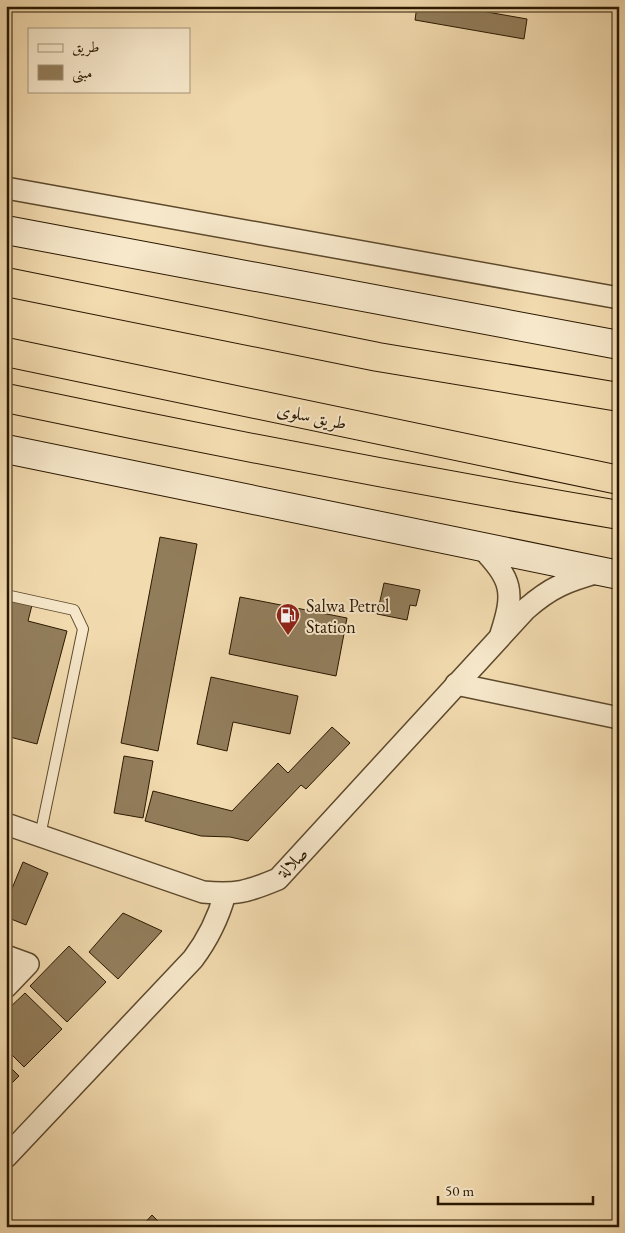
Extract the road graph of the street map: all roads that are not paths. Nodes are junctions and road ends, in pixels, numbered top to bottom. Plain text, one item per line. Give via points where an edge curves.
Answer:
1 (6, 188) edge
2 (6, 230) edge
3 (6, 282) edge
4 (619, 298) edge
5 (619, 345) edge
6 (6, 352) edge
7 (619, 397) edge
8 (6, 398) edge
9 (6, 449) edge
10 (619, 480) edge
11 (619, 515) edge
12 (481, 547) junction
13 (610, 573) edge
14 (6, 595) edge
15 (500, 636) junction
16 (456, 684) junction
17 (619, 718) edge
18 (6, 824) edge
19 (40, 836) junction
20 (225, 894) junction
21 (6, 956) edge
22 (6, 987) edge
23 (6, 1157) edge

1 - 4 street
2 - 5 main road
3 - 7 highway via 378,357
6 - 10 highway, طريق سلوى
8 - 11 highway via 155,429
9 - 12 main road
12 - 13 main road
12 - 15 street, صلالة via 505,577 510,595 509,610
13 - 15 street, صلالة via 555,586 539,597
14 - 19 lane via 74,610 83,628
15 - 16 street, صلالة
16 - 17 street
16 - 20 street, صلالة via 278,879 246,892
18 - 19 street, صلالة
19 - 20 street, صلالة via 203,892
20 - 23 street via 213,929 193,959
21 - 22 street via 28,964

